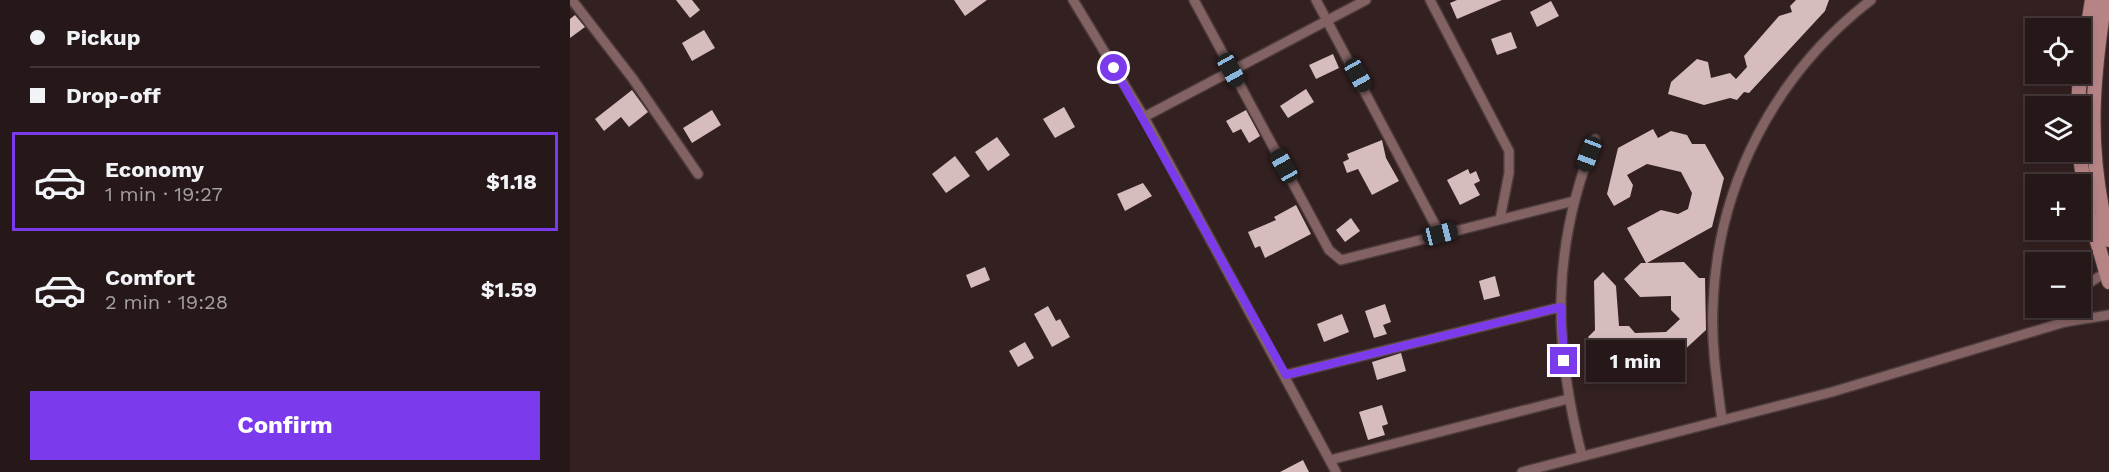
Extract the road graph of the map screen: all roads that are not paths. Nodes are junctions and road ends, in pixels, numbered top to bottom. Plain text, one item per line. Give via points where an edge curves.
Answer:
1 (572, 0) edge
2 (1073, 0) edge
3 (1194, 0) edge
4 (1317, 0) edge
5 (1366, 0) edge
6 (1430, 0) edge
7 (1871, 0) edge
8 (2092, 0) edge
9 (2105, 0) edge
10 (2089, 18) edge
11 (1327, 20) junction
12 (1231, 70) junction
13 (1144, 117) junction
14 (1595, 140) dead end
15 (2081, 162) edge
16 (698, 174) dead end
17 (1574, 201) junction
18 (1500, 219) junction
19 (1440, 234) junction
20 (2109, 240) edge
21 (2108, 275) edge
22 (2091, 282) edge
23 (1561, 307) junction
24 (2109, 315) edge
25 (2068, 318) edge
26 (2065, 322) junction
27 (1286, 375) junction
28 (1568, 399) junction
29 (1722, 420) junction
30 (1582, 456) junction
31 (1330, 460) junction
32 (1562, 462) junction
33 (1336, 472) edge
34 (1522, 472) edge
35 (1566, 472) edge

1 - 16 street via 633,79
2 - 13 street
3 - 12 street
4 - 11 street
5 - 11 street
6 - 18 street via 1509,151
7 - 29 street via 1838,29 1796,77 1753,141 1739,174 1719,244 1713,306
8 - 10 main road
9 - 20 main road via 2094,64 2091,123 2097,182
11 - 12 street
11 - 19 street
12 - 13 street
12 - 19 street via 1336,258 1358,258
13 - 27 street
14 - 17 street
15 - 21 main road via 2089,214
17 - 18 street
17 - 23 street via 1564,254
18 - 19 street
21 - 22 street
23 - 27 street
23 - 28 street
24 - 26 street
25 - 26 street
26 - 29 street via 1832,392
27 - 31 street
28 - 30 street
28 - 31 street
29 - 30 street
30 - 32 street
31 - 33 street
32 - 34 street
32 - 35 street

